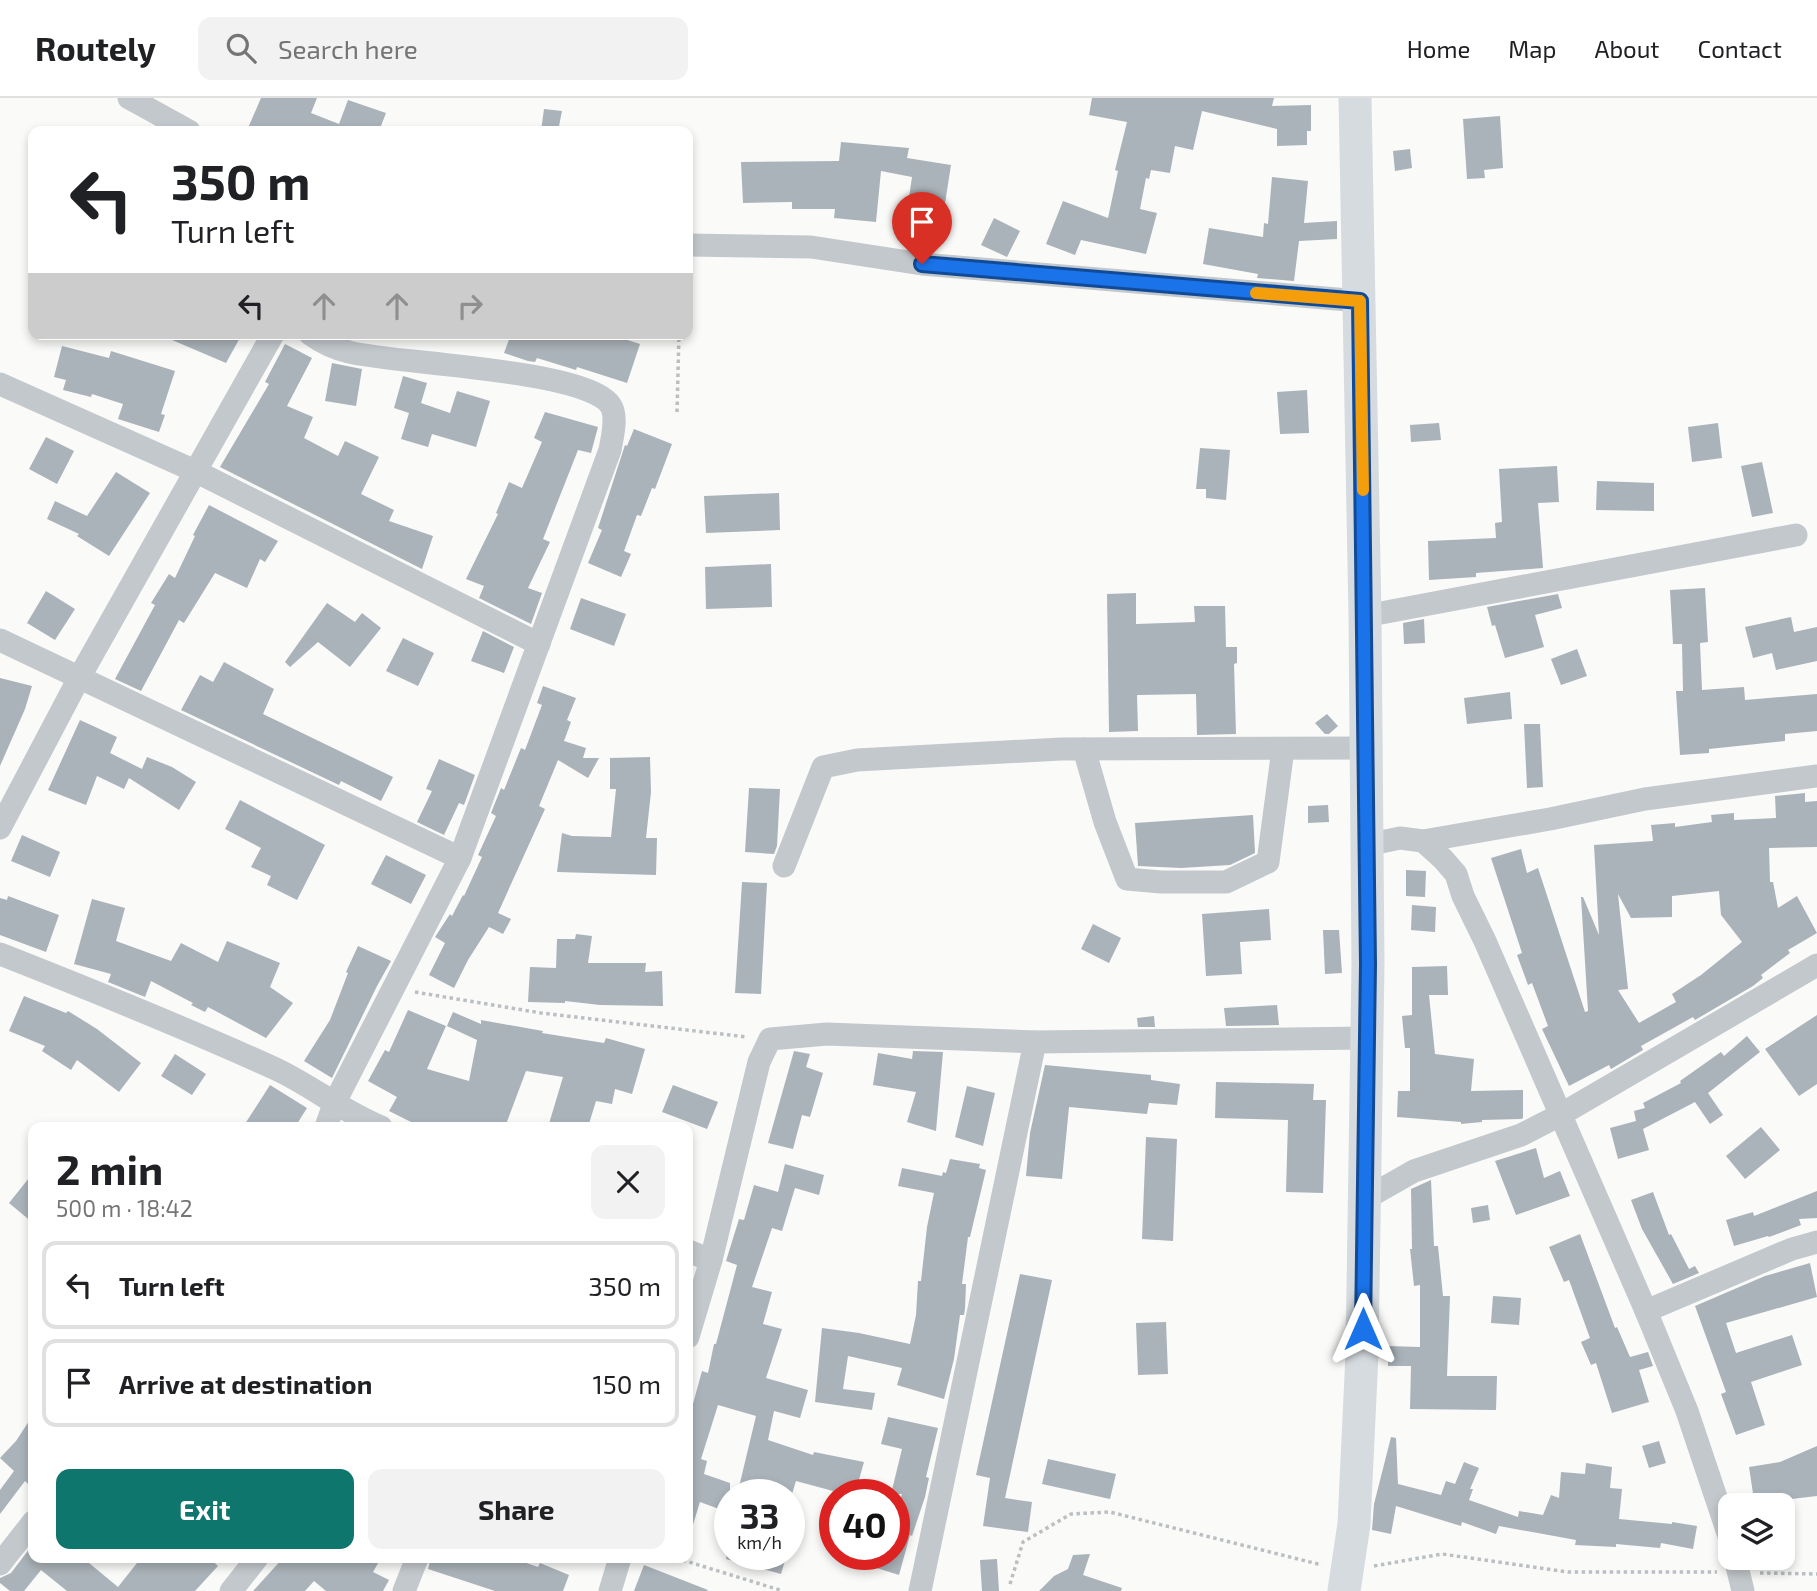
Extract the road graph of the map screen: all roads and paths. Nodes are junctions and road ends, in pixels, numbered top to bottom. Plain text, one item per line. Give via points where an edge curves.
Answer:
1 (129, 98) edge
2 (1355, 98) edge
3 (180, 126) edge
4 (693, 245) edge
5 (1360, 301) junction
6 (269, 340) edge
7 (322, 340) edge
8 (679, 340) edge
9 (0, 384) edge
10 (677, 412) dead end
11 (195, 471) junction
12 (1796, 535) dead end
13 (1365, 616) junction
14 (0, 640) edge
15 (539, 644) junction
16 (79, 678) junction
17 (1366, 748) junction
18 (1084, 749) junction
19 (1283, 749) junction
20 (1817, 776) edge
21 (0, 828) edge
22 (1423, 841) junction
23 (1367, 845) junction
24 (460, 859) junction
25 (784, 866) dead end
26 (0, 954) edge
27 (1817, 965) edge
28 (393, 988) junction
29 (1366, 1038) junction
30 (770, 1039) junction
31 (1035, 1042) junction
32 (334, 1104) junction
33 (1560, 1115) junction
34 (328, 1122) edge
35 (371, 1122) edge
36 (1363, 1200) junction
37 (1817, 1242) edge
38 (693, 1253) edge
39 (711, 1260) junction
40 (1646, 1311) junction
41 (693, 1320) edge
42 (1718, 1503) edge
43 (28, 1528) edge
44 (253, 1563) edge
45 (414, 1563) edge
46 (618, 1563) edge
47 (692, 1563) edge
48 (0, 1564) edge
49 (1739, 1574) edge
50 (1817, 1574) edge
51 (1345, 1581) edge
52 (1010, 1584) dead end
53 (232, 1591) edge
54 (404, 1591) edge
55 (610, 1591) edge
56 (783, 1591) edge
57 (920, 1591) edge

1 - 3 street
2 - 5 street
4 - 5 street via 811,247 922,264
5 - 13 street
6 - 11 street
7 - 15 street via 347,352 380,358 485,368 577,386 604,398 612,407 610,450
8 - 10 path
9 - 11 street
11 - 15 street
11 - 16 street
12 - 13 street
13 - 17 street
14 - 16 street
15 - 24 street
16 - 21 street
16 - 24 street
17 - 19 street
17 - 23 street
18 - 19 street
18 - 19 street via 1127,879 1174,882 1226,881 1268,862
18 - 25 street via 857,760 823,767
20 - 22 street via 1645,799
22 - 23 street via 1400,838
22 - 33 street via 1456,874
23 - 29 street
24 - 28 street
26 - 32 street via 282,1072
27 - 33 street
28 - 30 path via 541,1013
28 - 32 street
29 - 31 street
29 - 36 street
30 - 31 street via 827,1034
30 - 39 street via 759,1062
31 - 57 street
32 - 34 street
32 - 35 street
33 - 36 street via 1521,1135 1414,1171
33 - 40 street
36 - 51 street via 1362,1367 1354,1524
37 - 40 street
38 - 39 street
39 - 41 street
40 - 42 street
43 - 48 street
44 - 53 street
45 - 54 street
46 - 55 street
47 - 56 path
49 - 50 path
49 - 51 path via 1568,1572 1442,1554
51 - 52 path via 1110,1512 1071,1514 1023,1542

